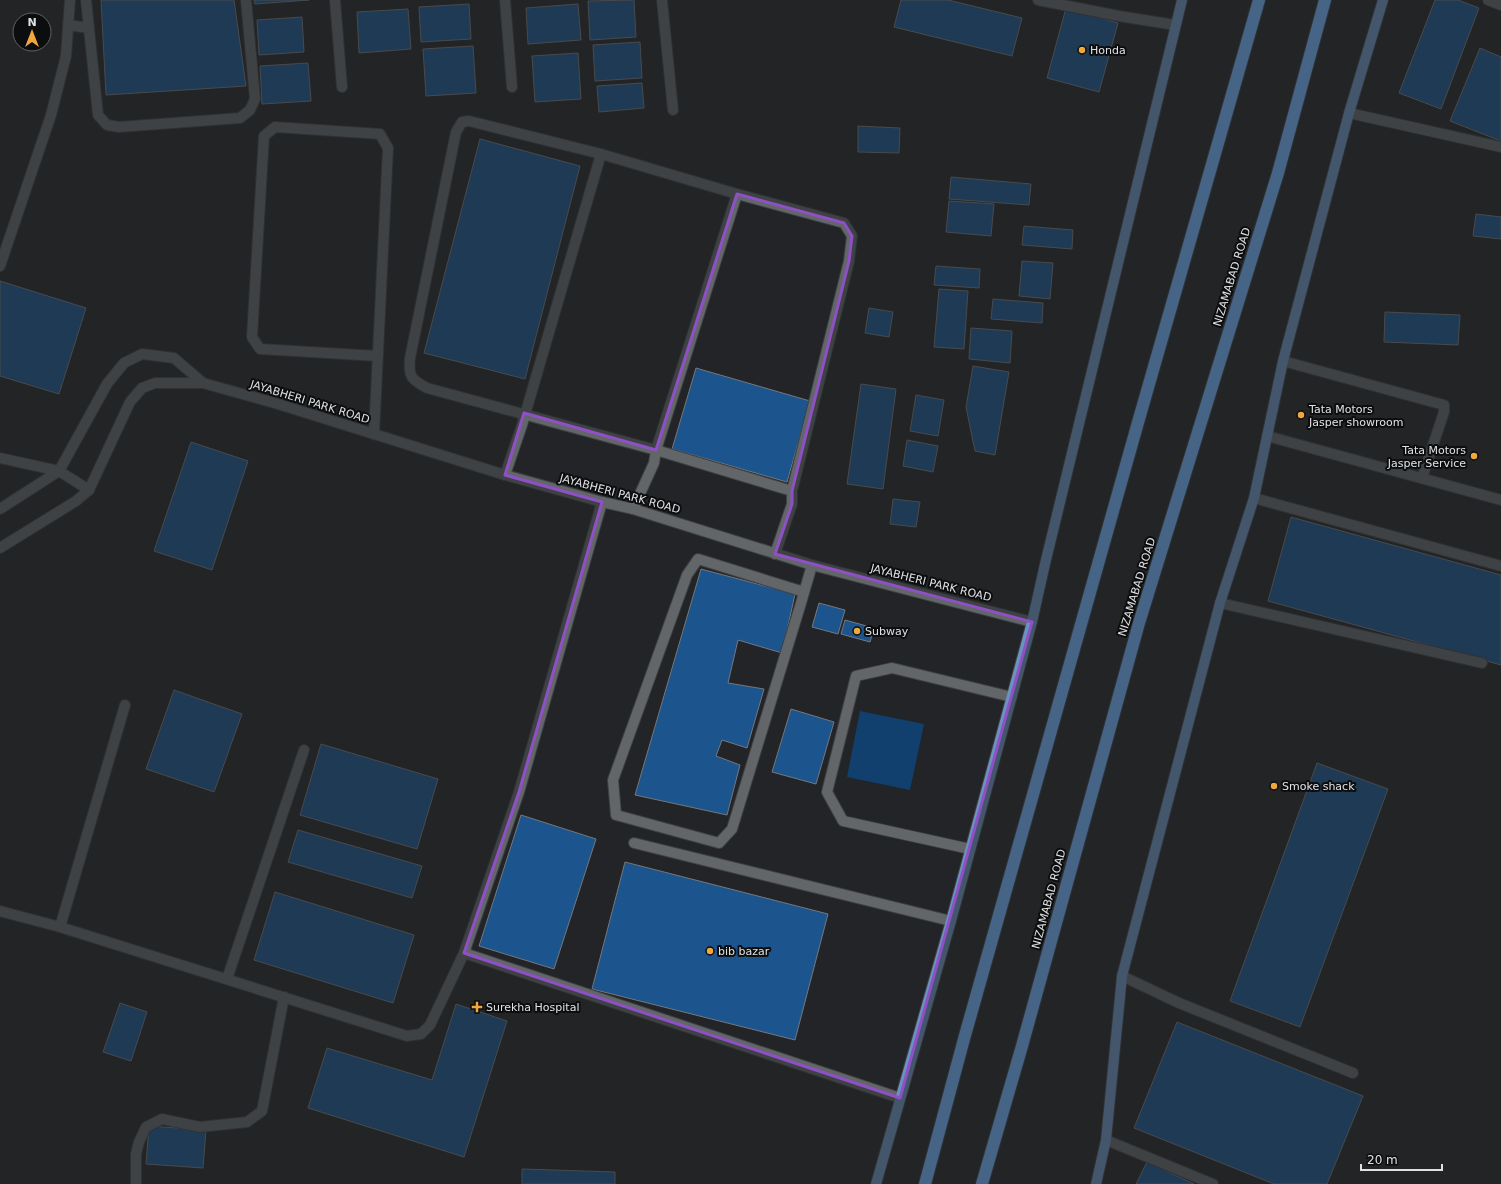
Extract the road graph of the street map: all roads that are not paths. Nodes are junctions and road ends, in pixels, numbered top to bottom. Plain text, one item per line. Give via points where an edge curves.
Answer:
1 (70, 0) edge
2 (86, 0) edge
3 (246, 0) edge
4 (335, 0) edge
5 (505, 0) edge
6 (662, 0) edge
7 (1038, 0) edge
8 (1182, 0) edge
9 (1259, 0) edge
10 (1325, 0) edge
11 (1383, 0) edge
12 (1488, 0) edge
13 (1501, 5) edge
14 (1176, 24) junction
15 (68, 25) junction
16 (89, 28) junction
17 (342, 87) dead end
18 (512, 87) dead end
19 (673, 110) dead end
20 (1349, 113) junction
21 (1501, 147) edge
22 (601, 154) junction
23 (737, 194) junction
24 (0, 266) edge
25 (378, 356) junction
26 (1283, 361) junction
27 (203, 383) junction
28 (524, 414) junction
29 (374, 434) junction
30 (1267, 436) junction
31 (656, 450) junction
32 (0, 458) edge
33 (59, 471) junction
34 (505, 475) junction
35 (1422, 478) junction
36 (89, 490) junction
37 (792, 491) junction
38 (1254, 498) junction
39 (1501, 500) edge
40 (602, 502) junction
41 (0, 509) edge
42 (633, 509) junction
43 (0, 548) edge
44 (775, 554) junction
45 (812, 565) junction
46 (1501, 566) edge
47 (804, 592) junction
48 (1220, 603) junction
49 (1032, 622) junction
50 (1482, 663) dead end
51 (1012, 697) junction
52 (125, 705) dead end
53 (304, 750) dead end
54 (634, 842) dead end
55 (970, 849) junction
56 (0, 911) edge
57 (951, 921) junction
58 (60, 927) junction
59 (464, 953) junction
60 (1122, 976) junction
61 (227, 979) junction
62 (284, 997) junction
63 (1353, 1073) dead end
64 (900, 1098) junction
65 (1106, 1140) junction
66 (136, 1184) edge
67 (876, 1184) edge
68 (925, 1184) edge
69 (982, 1184) edge
70 (1096, 1184) edge
71 (1213, 1184) edge

1 - 15 street
2 - 16 street
3 - 16 street via 254,99 250,110 240,118 119,127 107,125 98,115
4 - 17 street
5 - 18 street
6 - 19 street
7 - 14 street
8 - 14 main road
9 - 68 highway
10 - 69 highway, NIZAMABAD ROAD via 1278,173 1139,624
11 - 20 main road
12 - 13 street
14 - 49 main road
15 - 16 street
15 - 24 street via 66,56 51,115
20 - 21 street
20 - 26 main road
22 - 23 street
22 - 28 street
22 - 28 street via 469,121 462,122 456,132 408,370 413,381 427,388
23 - 31 street
23 - 37 street via 844,223 852,236 850,261
25 - 25 street via 388,148 380,134 275,127 264,136 252,337 260,349
25 - 29 street
26 - 30 main road
26 - 35 street via 1444,405 1444,412
27 - 29 street, JAYABHERI PARK ROAD
27 - 33 street, JAYABHERI PARK ROAD via 174,358 142,354 124,363 107,384
27 - 36 street, JAYABHERI PARK ROAD via 155,383 142,388 130,402
28 - 31 street
28 - 34 street
29 - 34 street, JAYABHERI PARK ROAD
30 - 35 street
30 - 38 main road
31 - 37 street
31 - 42 street via 654,463
32 - 33 street
33 - 36 street
33 - 41 street, JAYABHERI PARK ROAD
34 - 40 street, JAYABHERI PARK ROAD
35 - 39 street
36 - 43 street, JAYABHERI PARK ROAD via 76,501
37 - 44 street via 792,504
38 - 46 street
38 - 48 main road
40 - 42 street, JAYABHERI PARK ROAD
40 - 59 street via 519,792
42 - 44 street, JAYABHERI PARK ROAD
44 - 45 street, JAYABHERI PARK ROAD
45 - 47 street
45 - 49 street, JAYABHERI PARK ROAD
47 - 47 street via 732,829 719,842 616,816 613,780 687,575 698,560
48 - 50 street
48 - 60 main road
49 - 51 main road
51 - 55 main road
51 - 55 street via 892,668 856,676 827,792 842,821
52 - 58 street
53 - 61 street
54 - 57 street
55 - 57 main road
56 - 58 street
57 - 64 main road
58 - 61 street
59 - 62 street via 430,1025 421,1034 407,1036
59 - 64 street
60 - 63 street via 1179,1003
60 - 65 main road
61 - 62 street
62 - 66 street via 262,1111 247,1122 200,1127 162,1119 146,1127 136,1154
64 - 67 main road
65 - 70 main road
65 - 71 street

